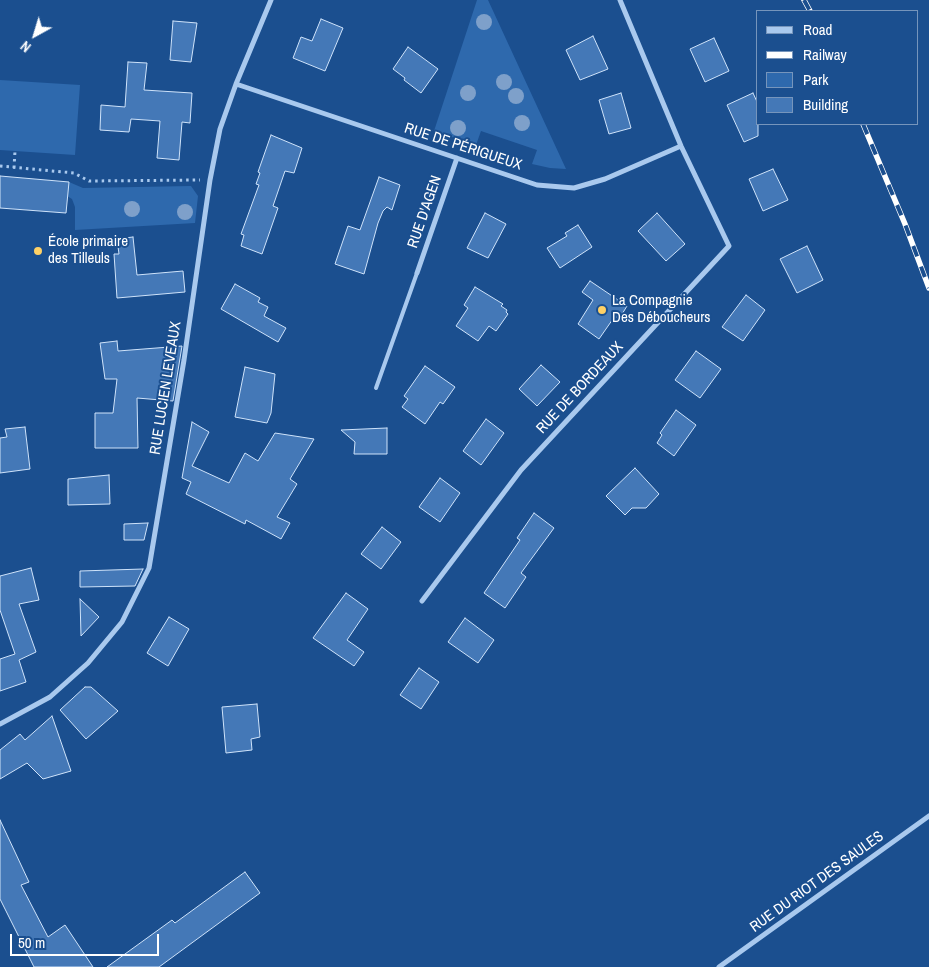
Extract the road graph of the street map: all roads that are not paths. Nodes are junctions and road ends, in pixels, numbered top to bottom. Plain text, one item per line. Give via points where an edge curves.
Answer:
1 (271, 0) edge
2 (620, 0) edge
3 (236, 84) junction
4 (681, 146) junction
5 (457, 158) junction
6 (417, 273) joint
7 (376, 388) dead end
8 (422, 601) dead end
9 (0, 724) edge
10 (929, 816) edge
11 (720, 967) edge

1 - 3 street, RUE LUCIEN LEVEAUX
2 - 4 street, RUE DE BORDEAUX
3 - 5 street, RUE DE PÉRIGUEUX
3 - 9 street, RUE LUCIEN LEVEAUX via 220,129 210,180 149,568 122,622 88,663 50,697
4 - 5 street, RUE DE PÉRIGUEUX via 604,179 574,188 537,185
4 - 8 street, RUE DE BORDEAUX via 729,246 521,470
5 - 6 street, RUE D'AGEN
6 - 7 lane
10 - 11 street, RUE DU RIOT DES SAULES

